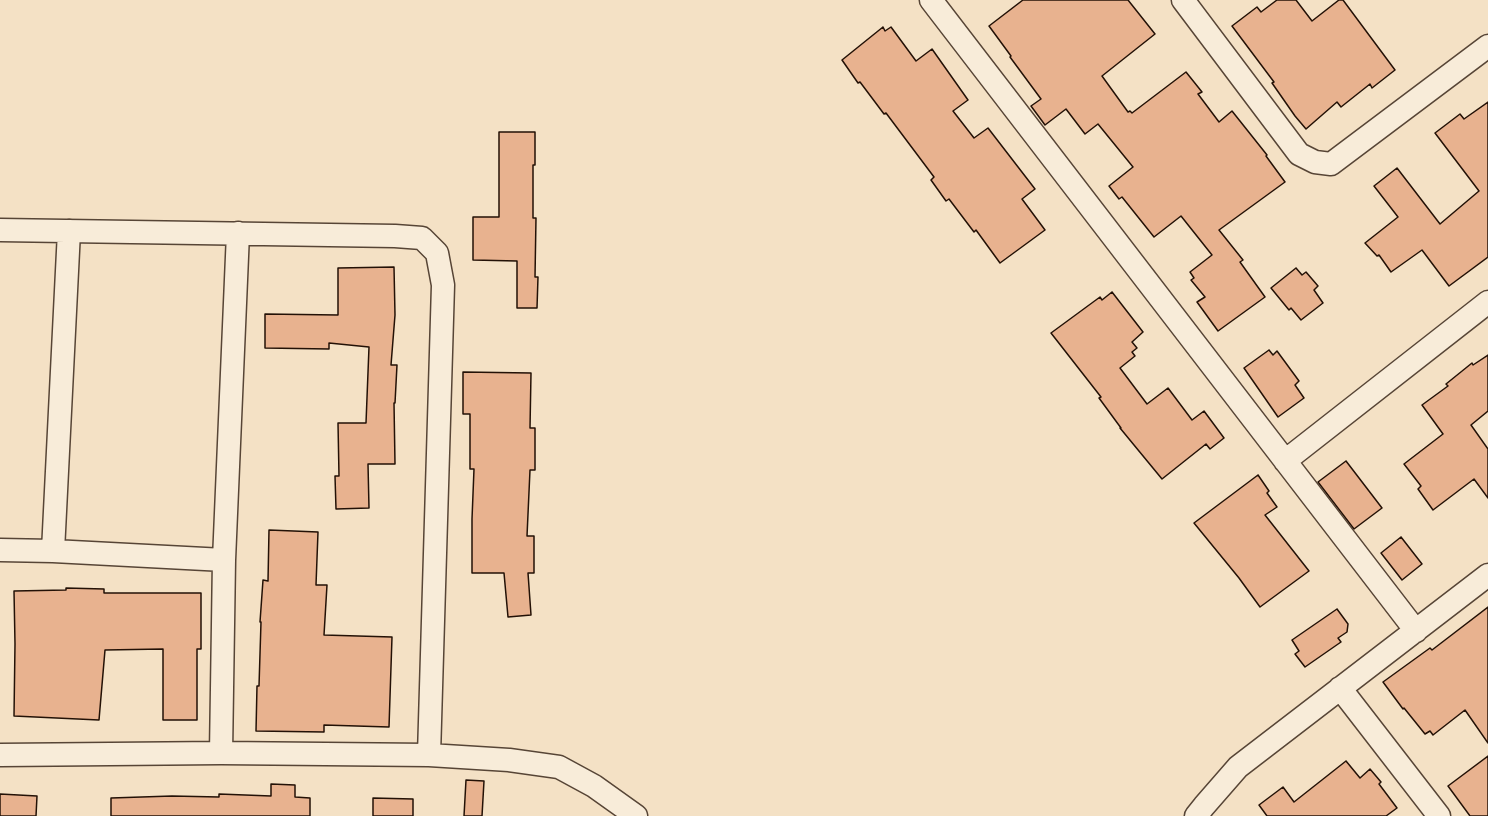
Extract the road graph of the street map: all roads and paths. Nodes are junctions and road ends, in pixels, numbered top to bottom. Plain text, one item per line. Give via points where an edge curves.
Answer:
1 (931, 0) edge
2 (1194, 4) edge
3 (1488, 46) edge
4 (0, 230) edge
5 (69, 231) junction
6 (238, 233) junction
7 (1488, 302) edge
8 (1285, 461) junction
9 (0, 550) edge
10 (53, 551) junction
11 (224, 560) junction
12 (1488, 575) edge
13 (1416, 631) junction
14 (1340, 688) junction
15 (221, 753) junction
16 (0, 755) edge
17 (429, 755) junction
18 (636, 816) edge
19 (1196, 816) edge
20 (1439, 816) edge

1 - 8 street
2 - 3 street via 1299,154 1315,162 1331,164
4 - 5 street
5 - 6 street
5 - 10 street
6 - 11 street
6 - 17 street via 422,238 437,253 443,285
7 - 8 street
8 - 13 street
9 - 10 street
10 - 11 street
11 - 15 street
12 - 13 street
13 - 14 street
14 - 19 street via 1238,767
14 - 20 street
15 - 16 street
15 - 17 street
17 - 18 street via 559,767

